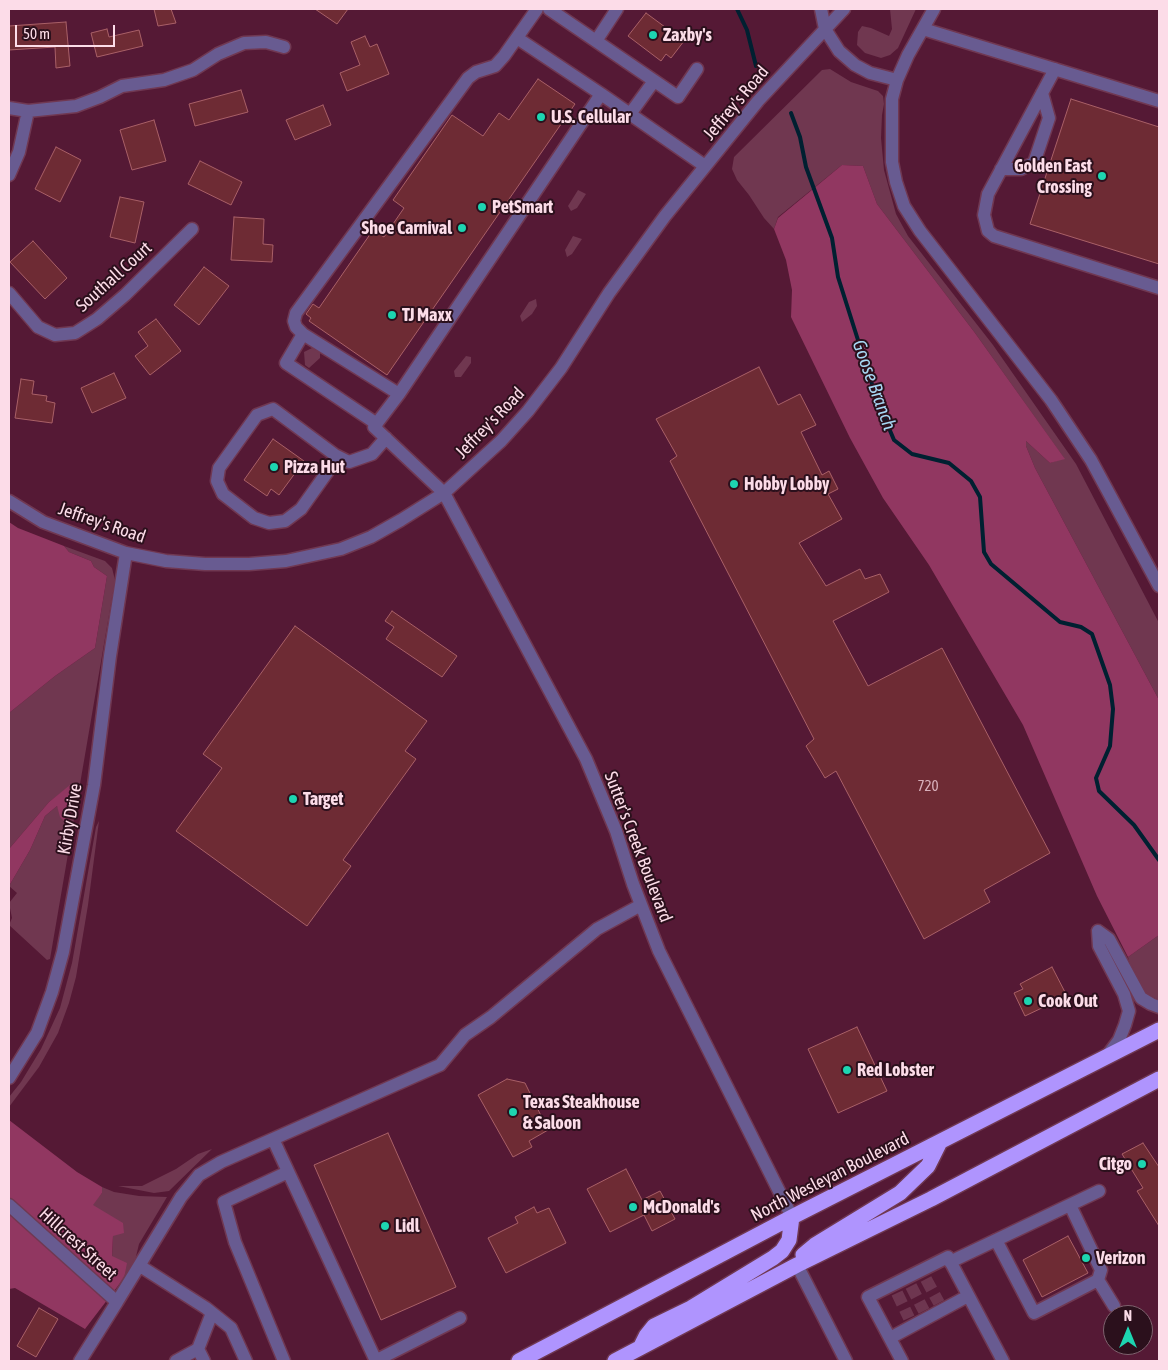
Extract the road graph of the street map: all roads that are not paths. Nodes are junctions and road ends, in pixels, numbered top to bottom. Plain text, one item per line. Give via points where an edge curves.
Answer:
1 (537, 9) edge
2 (549, 9) edge
3 (617, 9) edge
4 (821, 9) edge
5 (844, 9) edge
6 (934, 9) edge
7 (825, 29) junction
8 (923, 29) junction
9 (517, 38) junction
10 (596, 41) junction
11 (284, 47) dead end
12 (697, 69) dead end
13 (1055, 69) junction
14 (897, 80) junction
15 (654, 81) junction
16 (1042, 93) junction
17 (601, 94) junction
18 (1159, 101) edge
19 (9, 108) edge
20 (28, 111) junction
21 (630, 114) junction
22 (705, 166) junction
23 (1001, 169) junction
24 (9, 175) edge
25 (192, 229) dead end
26 (1159, 288) edge
27 (9, 293) edge
28 (303, 334) junction
29 (399, 394) junction
30 (377, 424) junction
31 (386, 438) junction
32 (338, 457) junction
33 (444, 494) junction
34 (9, 501) edge
35 (126, 553) junction
36 (1159, 584) edge
37 (641, 905) junction
38 (1159, 1007) edge
39 (1159, 1030) edge
40 (1107, 1057) junction
41 (9, 1078) edge
42 (1159, 1079) edge
43 (273, 1139) junction
44 (940, 1142) junction
45 (288, 1172) junction
46 (1099, 1192) dead end
47 (9, 1205) edge
48 (1072, 1210) junction
49 (792, 1217) junction
50 (996, 1240) junction
51 (950, 1262) junction
52 (797, 1265) junction
53 (140, 1266) junction
54 (1098, 1280) junction
55 (968, 1296) junction
56 (117, 1302) junction
57 (1113, 1305) edge
58 (1047, 1307) junction
59 (212, 1313) junction
60 (460, 1318) dead end
61 (890, 1338) junction
62 (640, 1348) junction
63 (198, 1349) junction
64 (80, 1361) edge
65 (176, 1361) edge
66 (204, 1361) edge
67 (246, 1361) edge
68 (284, 1361) edge
69 (376, 1361) edge
70 (519, 1361) edge
71 (615, 1361) edge
72 (846, 1361) edge
73 (902, 1361) edge
74 (1003, 1361) edge

1 - 9 street
2 - 10 street
3 - 10 street
4 - 7 street
5 - 7 street, Jeffrey's Road
6 - 8 street
7 - 14 street via 839,51 855,65
7 - 22 street, Jeffrey's Road via 758,101
8 - 13 street
8 - 14 street
9 - 17 street
9 - 28 street via 495,66 468,78 296,313 294,322
10 - 15 street
11 - 20 street via 266,42 244,43 193,70 164,80 122,86 76,106
12 - 15 street via 678,97
13 - 16 street
13 - 18 street
14 - 36 street via 892,99 892,162 904,206 1045,393 1091,460
15 - 21 street
16 - 23 street
16 - 23 street via 1049,118 1034,163 1020,169
17 - 21 street
17 - 29 street
19 - 20 street
20 - 24 street via 20,152
21 - 22 street
22 - 33 street, Jeffrey's Road via 665,216 528,411
23 - 26 street via 984,205 985,223 994,236
25 - 27 street, Southall Court via 126,295 75,334 55,335 38,327
28 - 29 street
28 - 30 street via 286,363
29 - 30 street
30 - 31 street, Sutter's Creek Boulevard via 374,427
31 - 32 street via 372,454 350,462
31 - 33 street, Sutter's Creek Boulevard
32 - 32 street via 273,409 257,415 219,468 217,481 223,494 254,518 270,524 285,522 301,509
33 - 35 street, Jeffrey's Road via 371,537 341,549 286,561 205,564
33 - 37 street, Sutter's Creek Boulevard via 586,759 616,831
34 - 35 street, Jeffrey's Road via 44,522
35 - 41 street, Kirby Drive via 93,791 63,952 37,1033
37 - 43 street via 597,930 465,1035 440,1065
37 - 49 street, Sutter's Creek Boulevard via 659,952
38 - 40 street via 1141,998 1109,939 1098,931 1099,946 1124,994 1129,1011 1126,1026
39 - 40 highway, North Wesleyan Boulevard
40 - 44 highway, North Wesleyan Boulevard
42 - 52 highway via 931,1199
43 - 45 street
43 - 53 street via 199,1175 181,1197
44 - 49 highway, North Wesleyan Boulevard
44 - 52 highway via 928,1166 900,1193 815,1245
45 - 68 street via 224,1202 235,1242
45 - 69 street
46 - 48 street
47 - 56 street, Hillcrest Street
48 - 50 street
48 - 54 street via 1101,1270
48 - 58 street via 1072,1228 1093,1270 1092,1276 1052,1296
49 - 62 highway via 789,1240 782,1251 691,1308 654,1326
49 - 70 highway, North Wesleyan Boulevard
50 - 51 street
50 - 58 street via 1034,1314
51 - 55 street
51 - 61 street via 948,1257 909,1282 868,1297
52 - 62 highway
52 - 72 street
53 - 56 street
53 - 59 street
54 - 57 street
54 - 58 street
55 - 61 street via 911,1321
55 - 74 street
56 - 64 street, Hillcrest Street
59 - 63 street
59 - 67 street via 231,1328
60 - 69 street
61 - 73 street
62 - 71 highway
63 - 65 street
63 - 66 street

